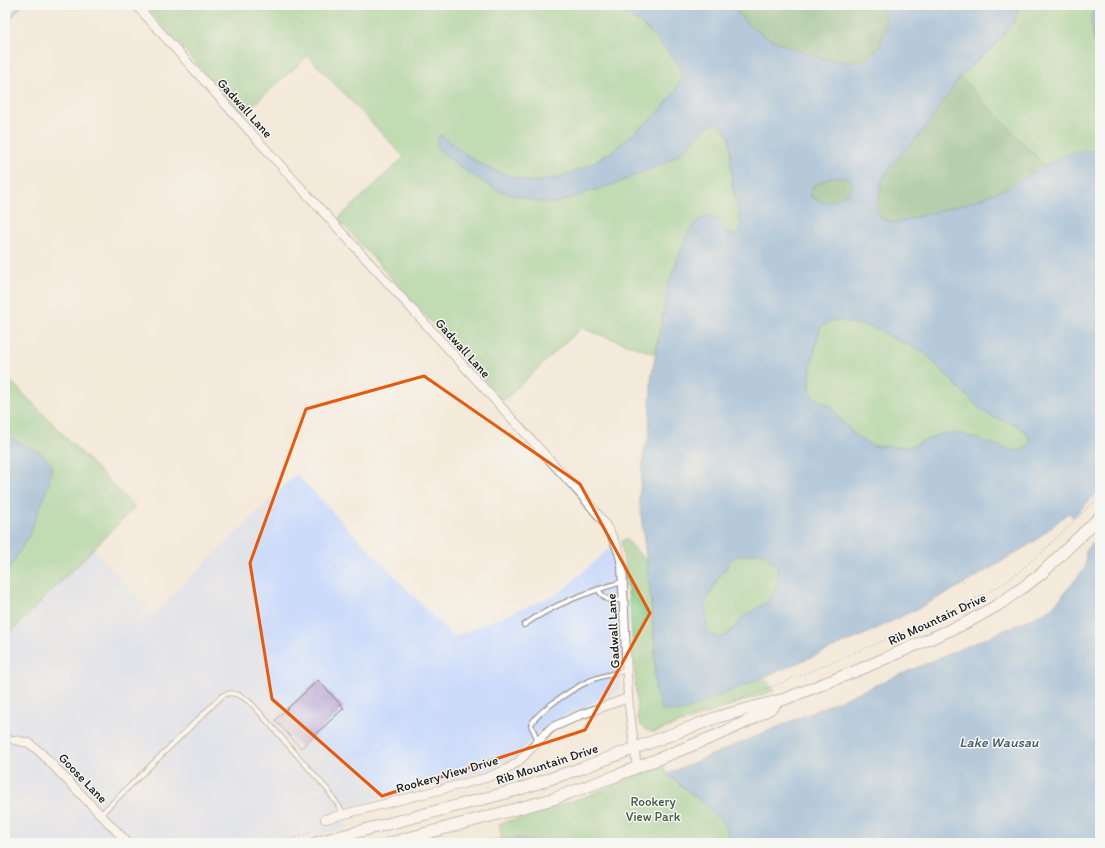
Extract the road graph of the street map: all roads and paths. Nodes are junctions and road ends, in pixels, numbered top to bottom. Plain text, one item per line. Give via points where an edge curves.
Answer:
1 (136, 5) edge
2 (1100, 496) edge
3 (1100, 517) edge
4 (949, 562) dead end
5 (622, 582) junction
6 (965, 583) dead end
7 (598, 589) junction
8 (623, 600) junction
9 (524, 625) dead end
10 (626, 670) junction
11 (628, 698) junction
12 (785, 699) junction
13 (725, 704) dead end
14 (5, 736) edge
15 (14, 740) joint
16 (538, 741) junction
17 (634, 749) junction
18 (637, 768) junction
19 (101, 814) junction
20 (344, 814) junction
21 (325, 819) dead end
22 (128, 843) edge
23 (314, 843) edge
24 (390, 843) edge

1 - 5 street, Gadwall Lane via 596,512 616,543 621,558
2 - 13 path via 1010,579 970,602 796,678
3 - 12 main road, Rib Mountain Drive via 1025,586 979,616 861,669
4 - 6 path
5 - 7 lane
5 - 8 street, Gadwall Lane
7 - 8 lane via 610,601
7 - 9 lane via 541,613
8 - 10 street, Gadwall Lane
10 - 11 street, Gadwall Lane
10 - 16 lane via 588,681 534,718 531,725
11 - 16 street, Rookery View Drive via 551,728
11 - 17 street, Gadwall Lane
12 - 17 main road, Rib Mountain Drive via 718,717
12 - 18 main road, Rib Mountain Drive via 743,724
14 - 15 lane
15 - 19 street, Goose Lane via 29,743 40,752
16 - 20 street, Rookery View Drive via 507,770
17 - 18 street, Gadwall Lane
17 - 23 main road, Rib Mountain Drive via 517,790
18 - 24 main road, Rib Mountain Drive via 553,799
19 - 20 lane via 222,696 231,693 243,697 261,714 327,789
19 - 22 street, Goose Lane
20 - 21 street, Rookery View Drive

